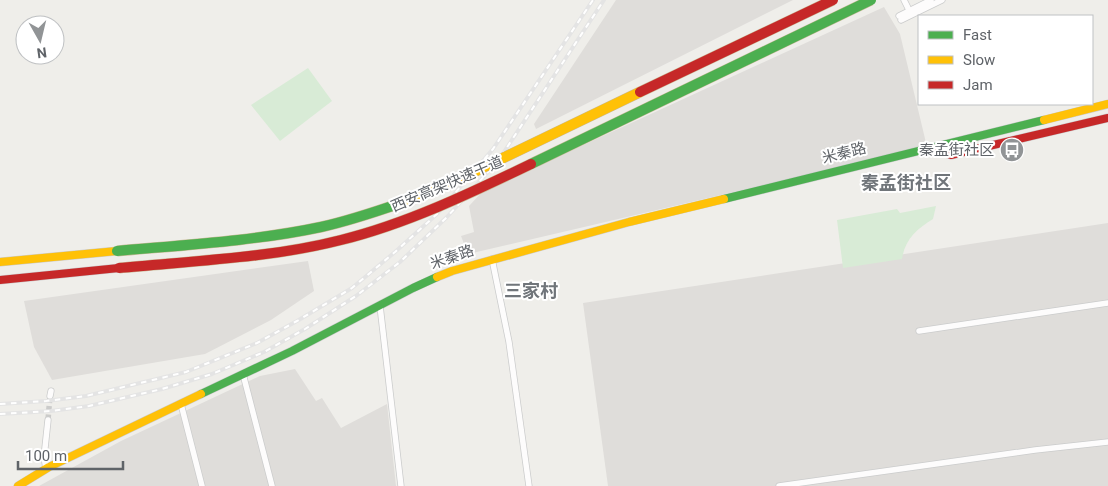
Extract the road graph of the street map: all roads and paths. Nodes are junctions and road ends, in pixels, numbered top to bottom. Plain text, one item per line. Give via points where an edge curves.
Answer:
1 (833, 0) edge
2 (871, 0) edge
3 (904, 0) edge
4 (931, 0) edge
5 (942, 0) edge
6 (910, 13) junction
7 (900, 18) dead end
8 (1108, 104) edge
9 (1108, 118) edge
10 (1002, 130) junction
11 (1004, 143) junction
12 (929, 148) junction
13 (492, 259) junction
14 (0, 261) edge
15 (0, 280) edge
16 (1108, 303) edge
17 (380, 306) junction
18 (920, 331) dead end
19 (243, 374) junction
20 (181, 404) junction
21 (48, 420) tunnel mouth
22 (1108, 442) edge
23 (46, 469) junction
24 (18, 486) edge
25 (202, 486) edge
26 (272, 486) edge
27 (401, 486) edge
28 (529, 486) edge
29 (779, 486) edge

1 - 14 main road, 西安高架快速干道, bridge via 476,172 389,208 331,225 232,240
2 - 15 main road, 西安高架快速干道, bridge via 451,201 352,238 259,255
3 - 6 street
4 - 6 street
5 - 6 street
6 - 7 street
8 - 10 main road, 米秦路
9 - 11 main road, 米秦路
10 - 11 main road
10 - 12 main road, 米秦路
11 - 12 main road, 米秦路 via 951,155
12 - 13 main road, 米秦路
13 - 17 main road, 米秦路 via 448,273
13 - 28 street via 509,342
16 - 18 street
17 - 19 main road, 米秦路
17 - 27 street
19 - 20 main road, 米秦路
19 - 26 street
20 - 23 main road, 米秦路
20 - 25 street
21 - 23 street via 44,456
22 - 29 street
23 - 24 main road, 米秦路

